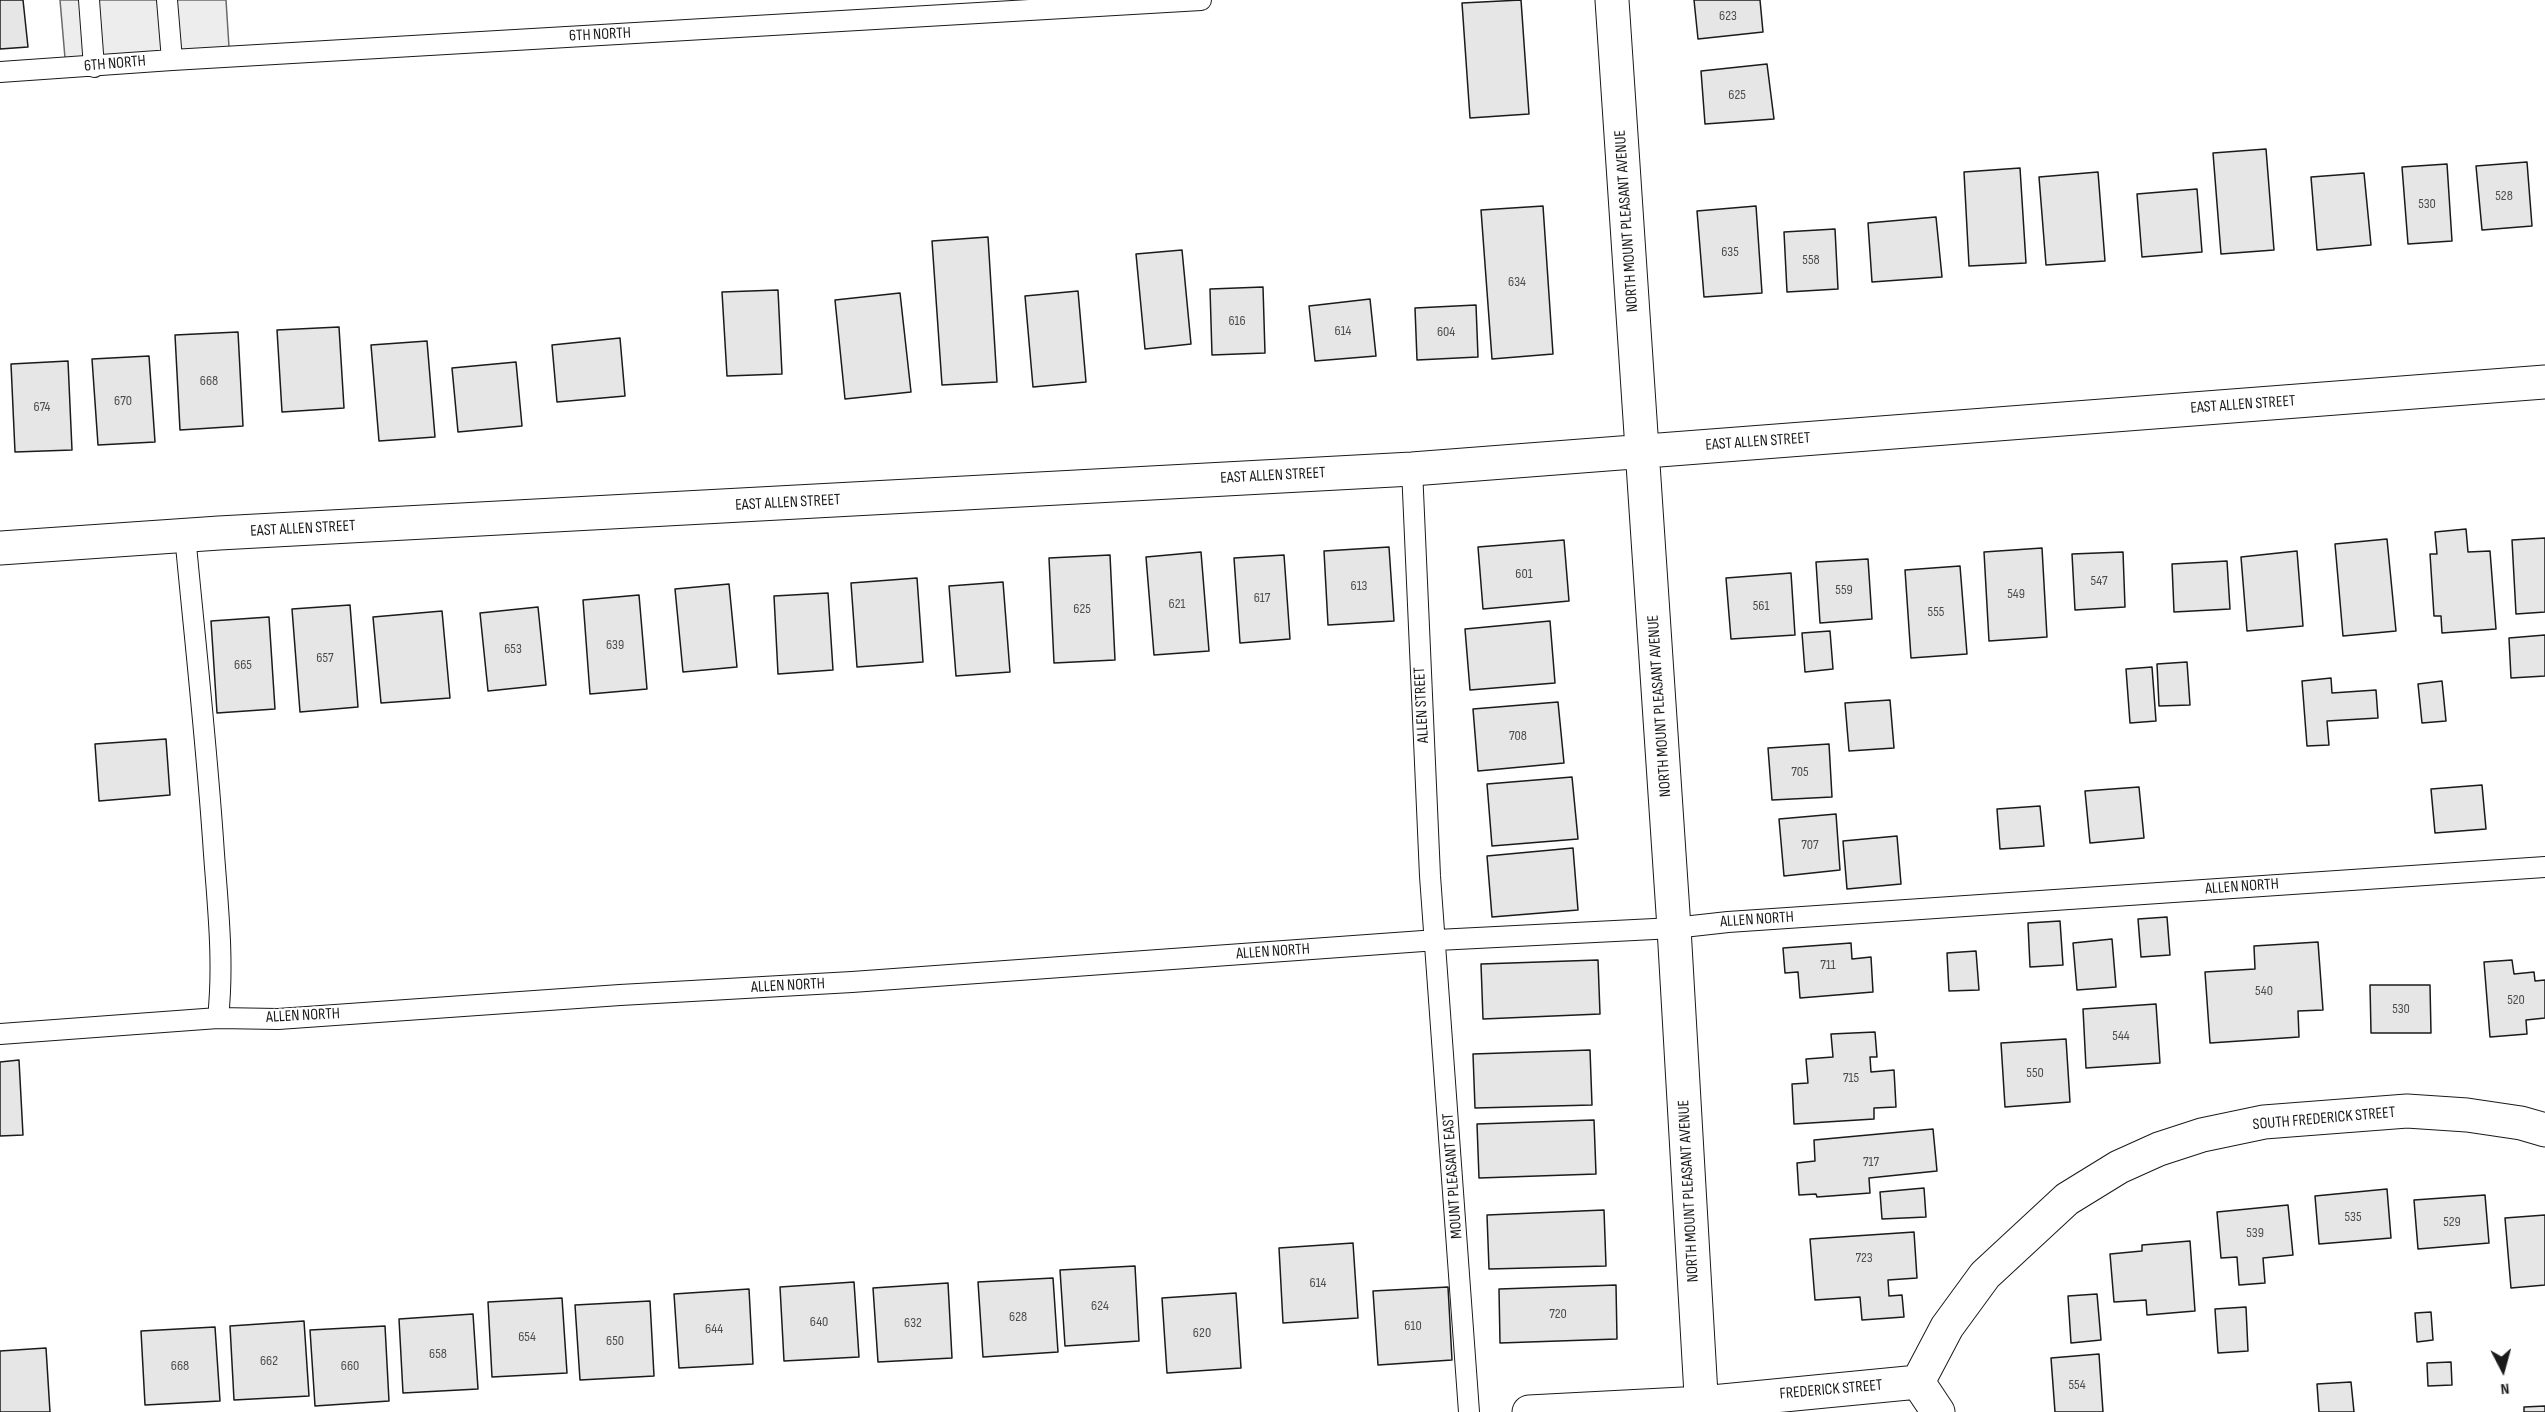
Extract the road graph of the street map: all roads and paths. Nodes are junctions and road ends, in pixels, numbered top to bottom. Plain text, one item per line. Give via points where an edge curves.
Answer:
1 (89, 0) edge
2 (167, 0) edge
3 (1201, 0) edge
4 (1612, 0) edge
5 (172, 60) junction
6 (94, 67) junction
7 (0, 72) edge
8 (2545, 382) edge
9 (1643, 450) junction
10 (1412, 469) junction
11 (185, 535) junction
12 (0, 548) edge
13 (2545, 867) edge
14 (1674, 928) junction
15 (1437, 940) junction
16 (218, 1018) junction
17 (0, 1034) edge
18 (2545, 1130) edge
19 (1918, 1382) junction
20 (1702, 1407) edge
21 (1470, 1412) edge
22 (1529, 1412) edge
23 (1938, 1412) edge

1 - 6 lane
2 - 5 lane
3 - 5 lane, 6TH NORTH
4 - 9 street, NORTH MOUNT PLEASANT AVENUE
5 - 6 lane, 6TH NORTH
6 - 7 lane, 6TH NORTH
8 - 9 street, EAST ALLEN STREET
9 - 10 street, EAST ALLEN STREET
9 - 14 street, NORTH MOUNT PLEASANT AVENUE
10 - 11 street, EAST ALLEN STREET
10 - 15 lane, ALLEN STREET
11 - 12 street, EAST ALLEN STREET
11 - 16 lane via 211,804 222,984
13 - 14 lane, ALLEN NORTH
14 - 15 lane, ALLEN NORTH
14 - 20 street, NORTH MOUNT PLEASANT AVENUE
15 - 16 lane, ALLEN NORTH via 278,1019
15 - 21 lane, MOUNT PLEASANT EAST
16 - 17 lane, ALLEN NORTH
18 - 19 street, SOUTH FREDERICK STREET via 2467,1115 2407,1112 2264,1122 2159,1149 2119,1167 2067,1199 1985,1275 1947,1327
19 - 20 street, FREDERICK STREET
19 - 23 street
20 - 22 street, FREDERICK STREET

